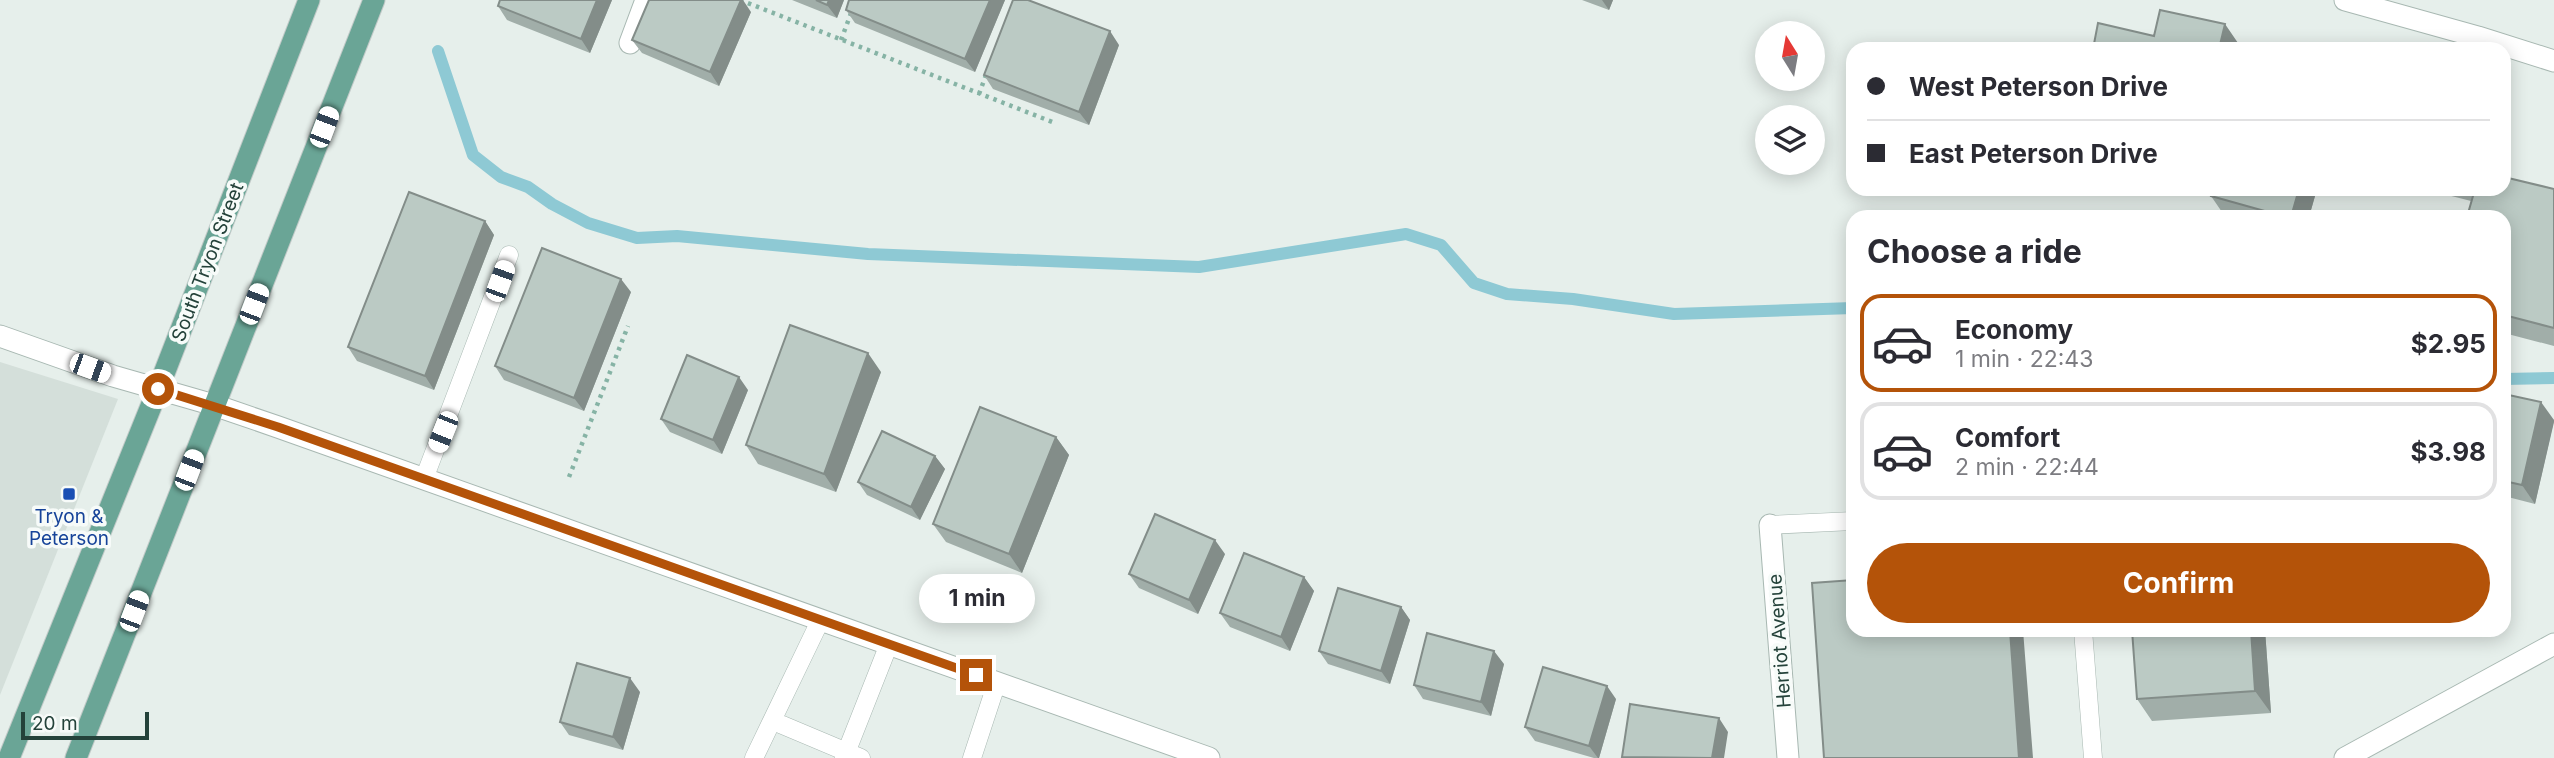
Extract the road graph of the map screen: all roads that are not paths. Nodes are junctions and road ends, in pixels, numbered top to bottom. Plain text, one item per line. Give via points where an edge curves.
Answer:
1 (309, 0) edge
2 (374, 0) edge
3 (646, 0) edge
4 (2345, 0) edge
5 (2494, 42) edge
6 (630, 43) dead end
7 (2511, 47) edge
8 (2554, 61) edge
9 (509, 255) dead end
10 (0, 336) edge
11 (158, 389) junction
12 (214, 405) junction
13 (424, 479) junction
14 (1846, 521) edge
15 (1770, 525) joint
16 (820, 621) junction
17 (2084, 637) edge
18 (889, 644) junction
19 (2554, 644) edge
20 (998, 682) junction
21 (773, 721) junction
22 (850, 756) edge
23 (9, 758) edge
24 (76, 758) edge
25 (754, 758) edge
26 (972, 758) edge
27 (1209, 758) edge
28 (1788, 758) edge
29 (2093, 758) edge
30 (2345, 758) edge

1 - 11 main road, South Tryon Street
2 - 12 main road
3 - 6 street
4 - 5 street
7 - 8 street
9 - 13 lane
10 - 11 street
11 - 12 street
11 - 23 main road, South Tryon Street
12 - 13 street
12 - 24 main road
13 - 16 street
14 - 15 lane
15 - 28 street, Herriot Avenue
16 - 18 street
16 - 21 lane
17 - 29 lane
18 - 20 street
18 - 22 lane
19 - 30 street
20 - 26 lane
20 - 27 street
21 - 22 lane
21 - 25 lane

